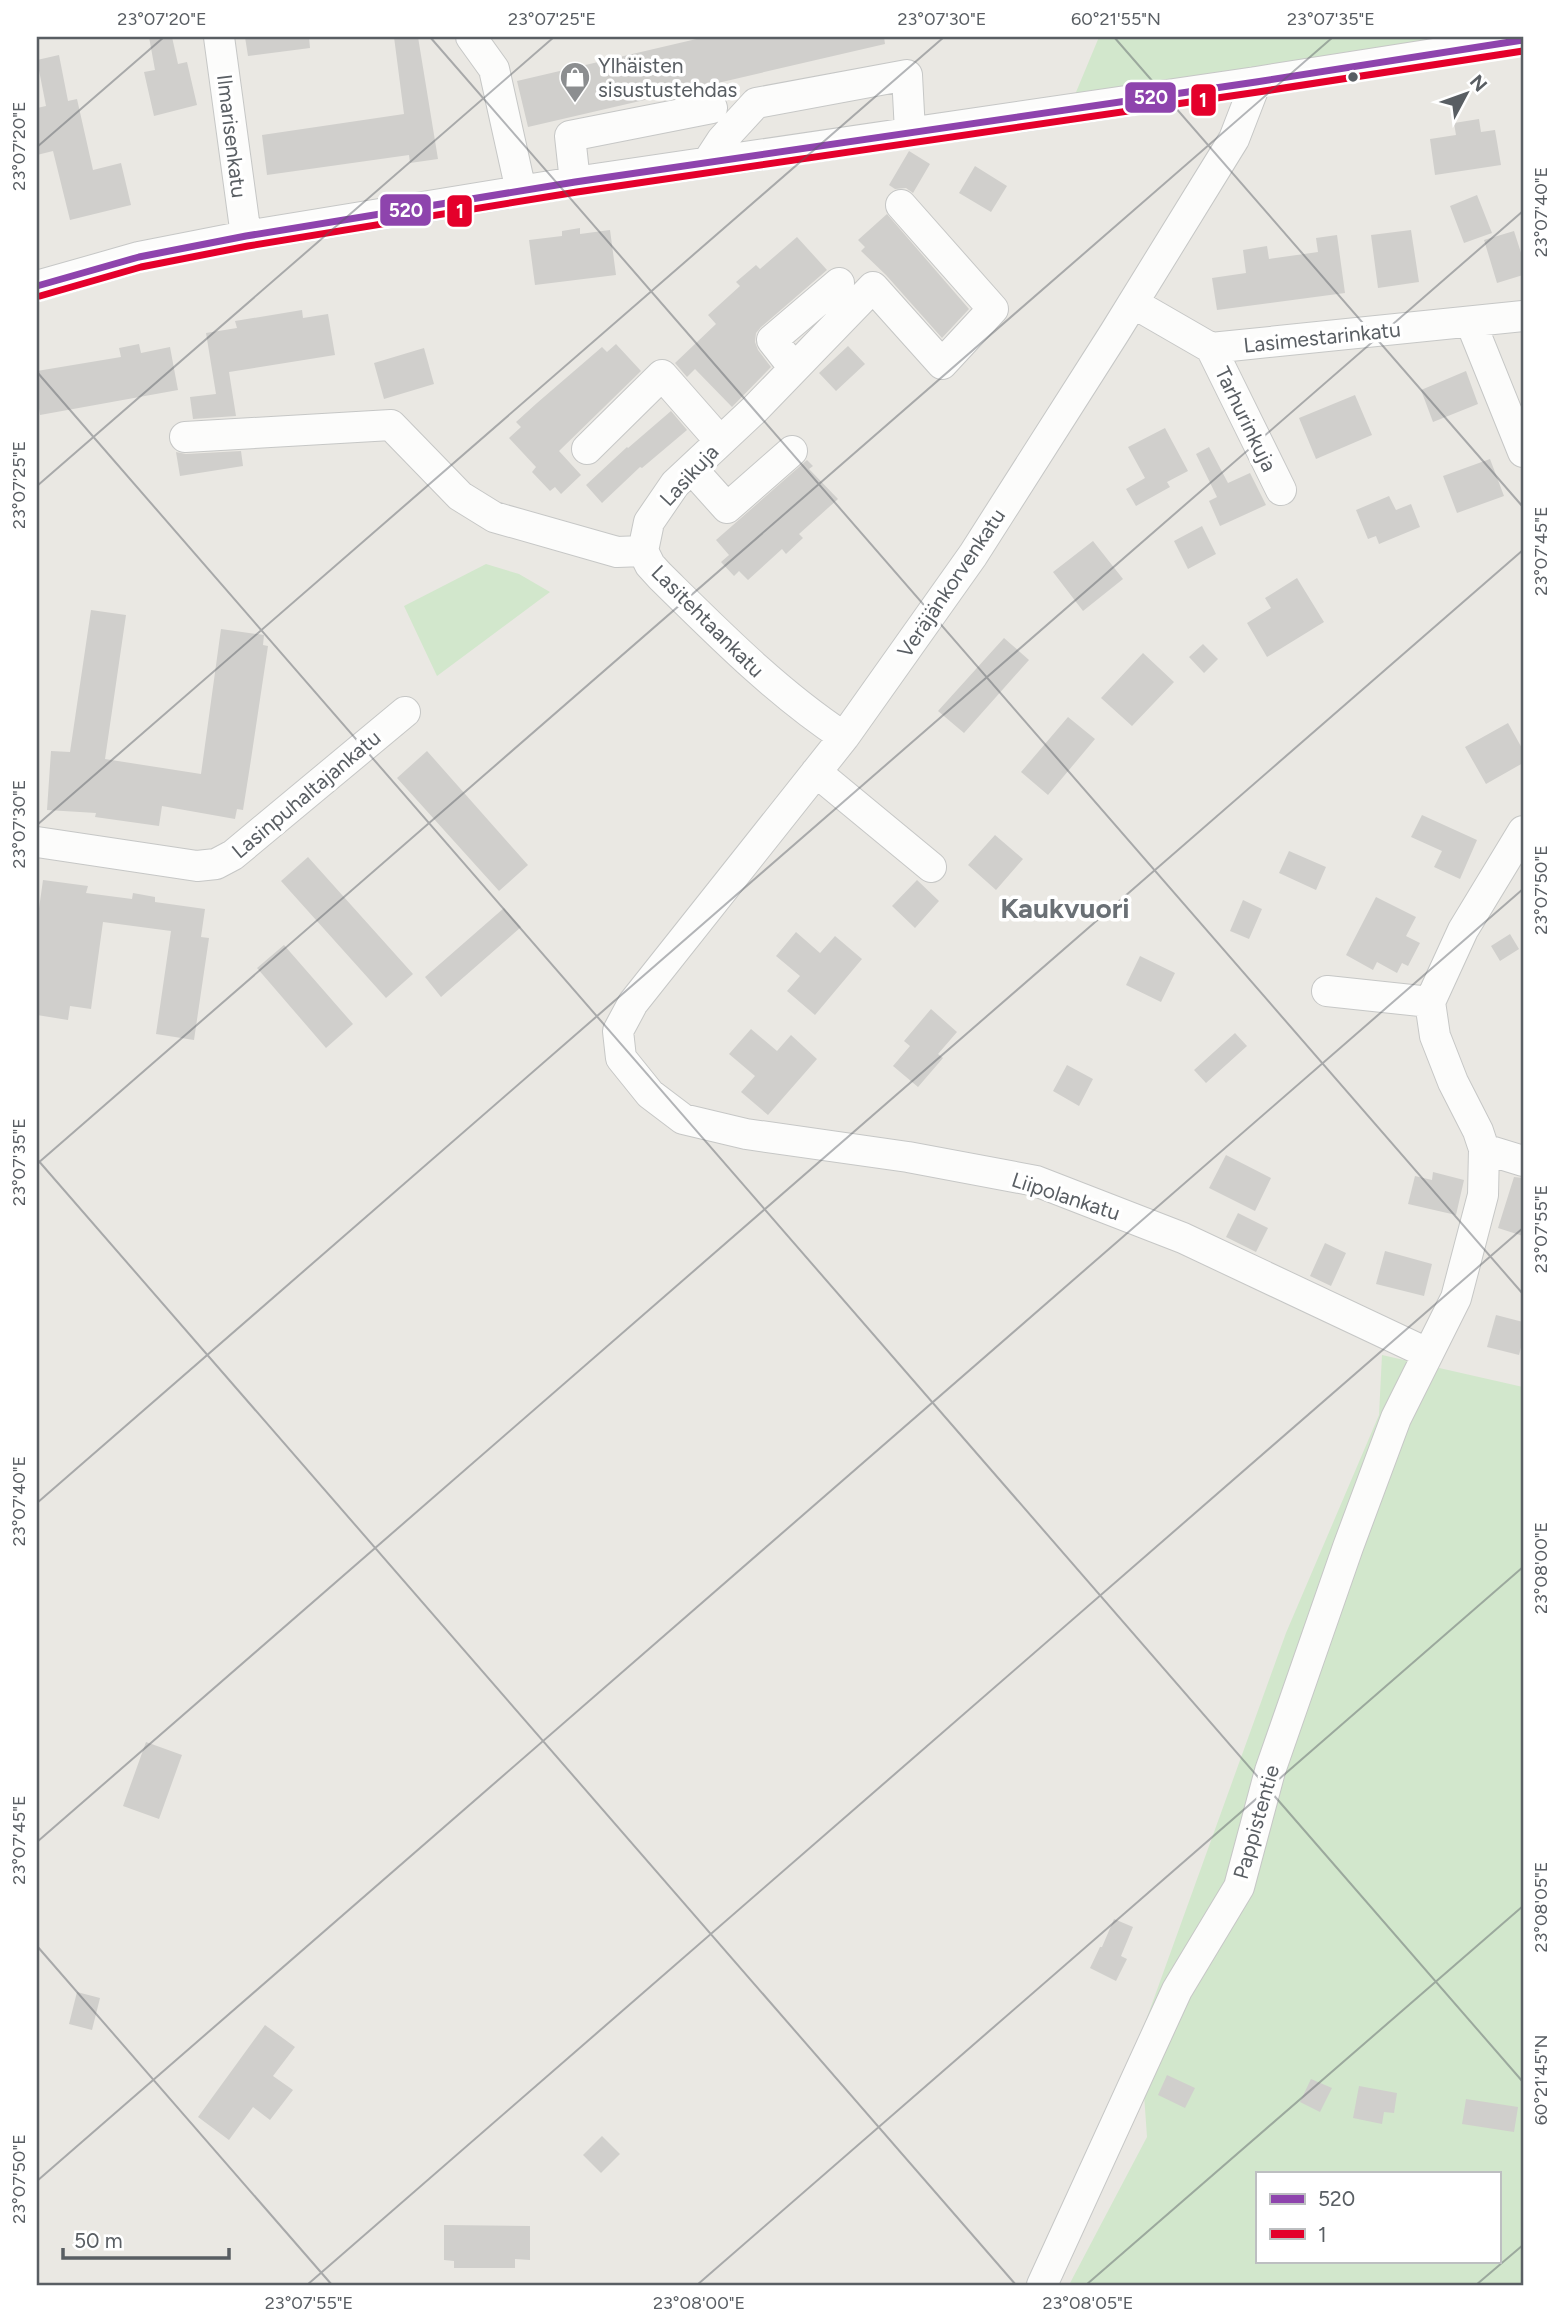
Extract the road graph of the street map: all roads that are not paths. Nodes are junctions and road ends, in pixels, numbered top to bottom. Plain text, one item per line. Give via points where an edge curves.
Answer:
1 (219, 37) edge
2 (471, 37) edge
3 (1523, 40) edge
4 (1256, 82) junction
5 (712, 108) dead end
6 (911, 132) junction
7 (707, 163) junction
8 (575, 182) junction
9 (521, 191) junction
10 (901, 205) dead end
11 (246, 236) junction
12 (839, 283) dead end
13 (37, 286) edge
14 (1133, 303) junction
15 (1523, 316) edge
16 (1471, 323) junction
17 (1211, 348) junction
18 (793, 368) junction
19 (184, 437) dead end
20 (720, 441) junction
21 (587, 449) dead end
22 (792, 451) dead end
23 (1523, 452) edge
24 (692, 468) junction
25 (1281, 490) dead end
26 (643, 551) junction
27 (404, 712) dead end
28 (844, 737) junction
29 (816, 772) junction
30 (1523, 831) edge
31 (37, 842) edge
32 (932, 867) dead end
33 (1326, 991) dead end
34 (1430, 1002) junction
35 (621, 1058) joint
36 (1485, 1149) junction
37 (1523, 1161) edge
38 (1427, 1353) junction
39 (1042, 2285) edge

1 - 11 street, Ilmarisenkatu
2 - 9 street via 494,69
3 - 4 street
4 - 6 street
4 - 14 street, Veräjänkorvenkatu via 1234,139
5 - 8 street via 570,136
6 - 7 street
6 - 7 street via 907,75 756,103
7 - 8 street
8 - 9 street
9 - 11 street
10 - 18 street, Lasikuja via 993,310 942,364 873,287
11 - 13 street via 139,257
12 - 18 street via 772,340
14 - 17 street
14 - 28 street, Veräjänkorvenkatu via 973,555
15 - 16 street, Lasimestarinkatu
16 - 17 street, Lasimestarinkatu
16 - 23 street
17 - 25 street, Tarhurinkuja
18 - 20 street, Lasikuja
19 - 26 street, Lasitehtaankatu via 391,425 460,496 494,517 617,552
20 - 21 street via 662,375
20 - 24 street, Lasikuja
22 - 24 street via 727,508
24 - 26 street, Lasikuja via 656,509
26 - 28 street, Lasitehtaankatu via 660,576 762,675
27 - 31 street, Lasinpuhaltajankatu via 233,855 216,864 185,864
28 - 29 street, Veräjänkorvenkatu
29 - 32 street
29 - 35 street, Veräjänkorvenkatu via 633,1003 618,1031
30 - 34 street via 1463,930
33 - 34 street
34 - 36 street via 1434,1036
35 - 38 street, Liipolankatu via 650,1094 683,1119 746,1134 1036,1181 1183,1238
36 - 37 street
36 - 38 street, Pappistentie via 1483,1195 1456,1298
38 - 39 street, Pappistentie via 1396,1418 1348,1547 1270,1771 1239,1887 1177,1990

